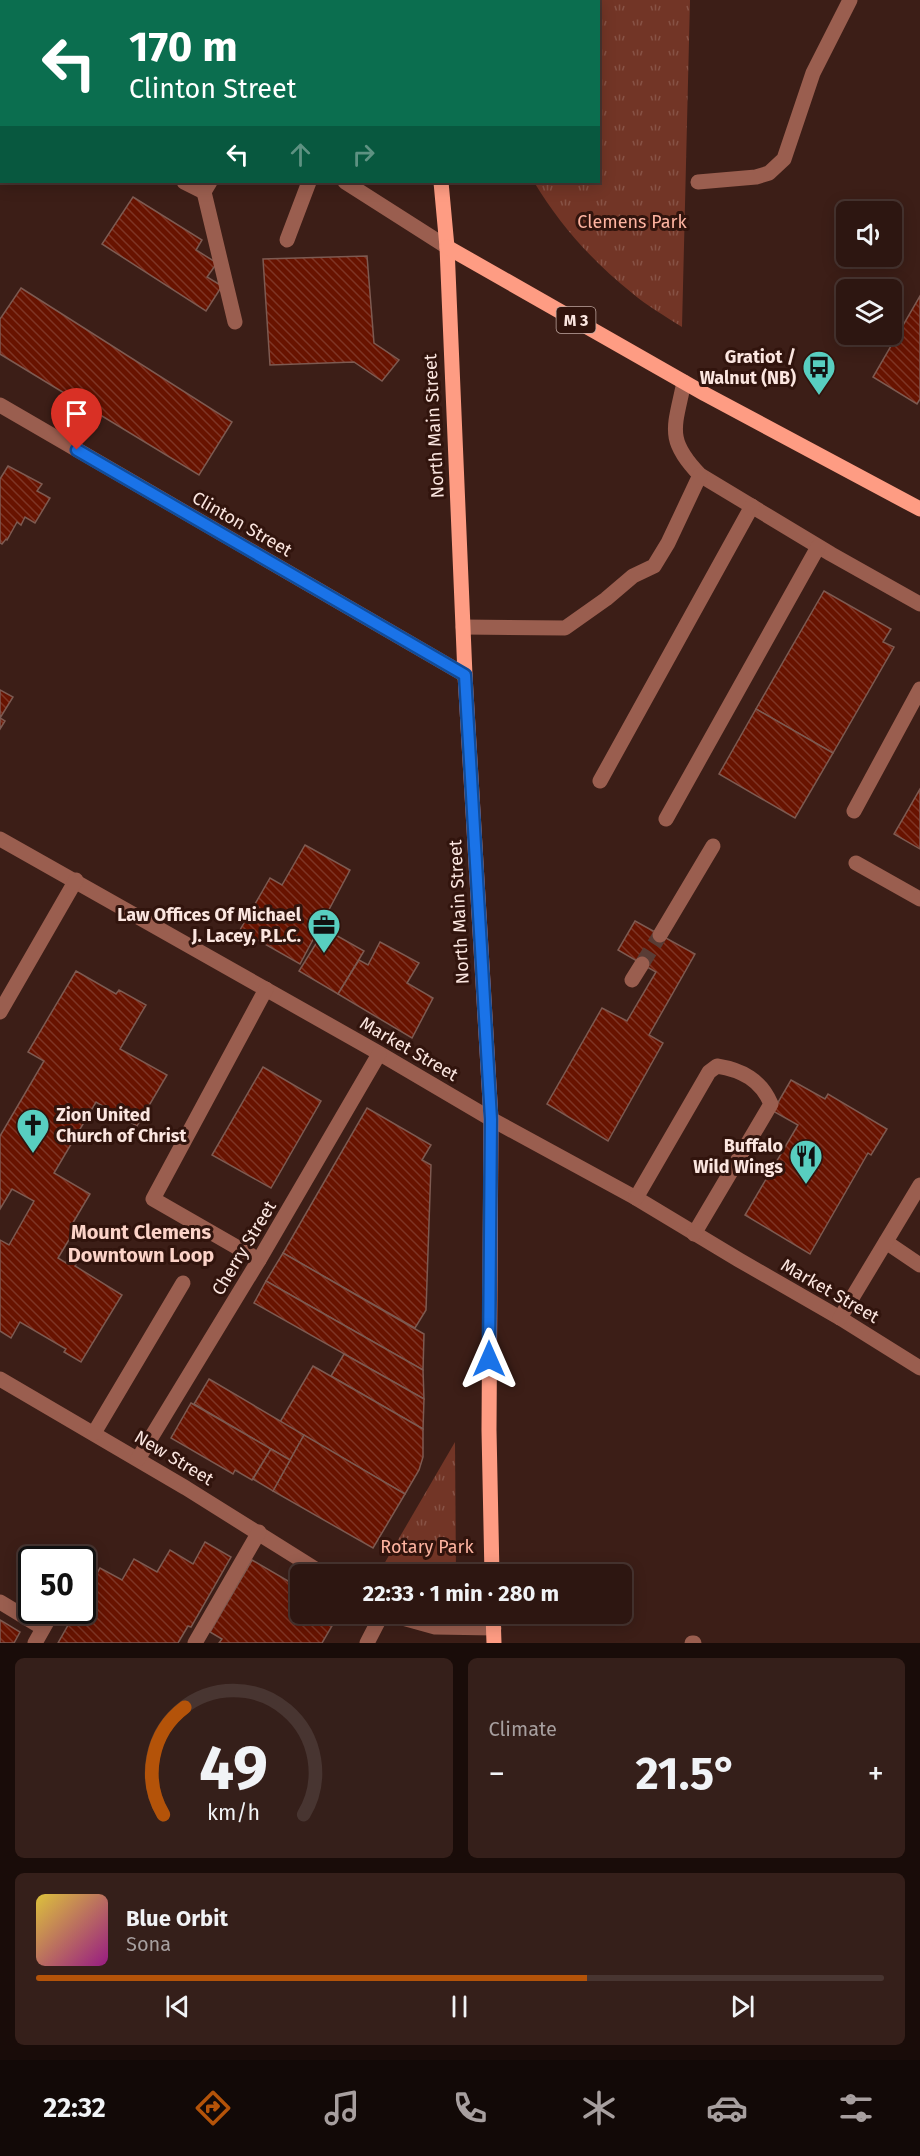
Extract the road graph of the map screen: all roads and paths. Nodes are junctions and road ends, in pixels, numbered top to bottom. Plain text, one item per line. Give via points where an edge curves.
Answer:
1 (850, 0) edge
2 (698, 182) dead end
3 (189, 183) edge
4 (309, 183) edge
5 (347, 183) edge
6 (441, 183) edge
7 (207, 187) edge
8 (287, 240) dead end
9 (447, 247) junction
10 (235, 322) dead end
11 (684, 382) junction
12 (0, 405) edge
13 (700, 475) junction
14 (752, 506) junction
15 (920, 509) edge
16 (818, 547) junction
17 (920, 604) edge
18 (463, 627) junction
19 (465, 675) junction
20 (920, 690) edge
21 (600, 781) dead end
22 (854, 811) dead end
23 (666, 819) dead end
24 (0, 838) edge
25 (713, 846) dead end
26 (856, 862) dead end
27 (76, 880) junction
28 (920, 899) edge
29 (660, 935) tunnel mouth
30 (642, 964) tunnel mouth
31 (632, 980) dead end
32 (266, 989) junction
33 (0, 1012) edge
34 (379, 1054) junction
35 (491, 1119) junction
36 (920, 1185) edge
37 (636, 1198) junction
38 (694, 1234) junction
39 (886, 1242) junction
40 (259, 1260) junction
41 (920, 1266) edge
42 (183, 1283) dead end
43 (840, 1318) junction
44 (920, 1368) edge
45 (0, 1379) edge
46 (93, 1433) junction
47 (138, 1459) junction
48 (259, 1532) junction
49 (308, 1564) edge
50 (492, 1564) edge
51 (0, 1602) edge
52 (46, 1624) edge
53 (377, 1624) edge
54 (424, 1624) edge
55 (44, 1628) junction
56 (494, 1628) edge
57 (35, 1643) edge
58 (195, 1643) edge
59 (367, 1643) edge

1 - 2 street via 813,73 784,159 769,173 756,177
3 - 7 street
4 - 8 street
5 - 9 street
6 - 9 main road, North Main Street
7 - 10 street
9 - 11 main road, M 3
9 - 18 main road, North Main Street
11 - 13 street via 674,429 676,441 684,458
11 - 15 main road, M 3
12 - 19 street, Clinton Street
13 - 14 street
13 - 18 street via 654,566 633,576 565,628
14 - 16 street
14 - 21 street
16 - 17 street
16 - 23 street
18 - 19 main road, North Main Street
19 - 35 main road, North Main Street
20 - 22 street
24 - 27 street, Market Street
25 - 29 street
26 - 28 street
27 - 32 street, Market Street
27 - 33 street
30 - 31 street
32 - 34 street, Market Street
32 - 40 street via 153,1199
34 - 35 street, Market Street
34 - 40 street, Cherry Street
35 - 37 street, Market Street
35 - 50 main road, North Main Street
36 - 39 street
37 - 38 street, Market Street
37 - 38 street via 709,1072 717,1066 747,1074 765,1091 771,1104
38 - 43 street, Market Street
39 - 41 street
39 - 43 street
40 - 47 street, Cherry Street
42 - 46 street
43 - 44 street, Market Street
45 - 46 street, New Street
46 - 47 street, New Street
47 - 48 street, New Street
48 - 49 street, New Street
48 - 58 street
51 - 55 street
52 - 55 street
53 - 59 street
54 - 56 street
55 - 57 street

